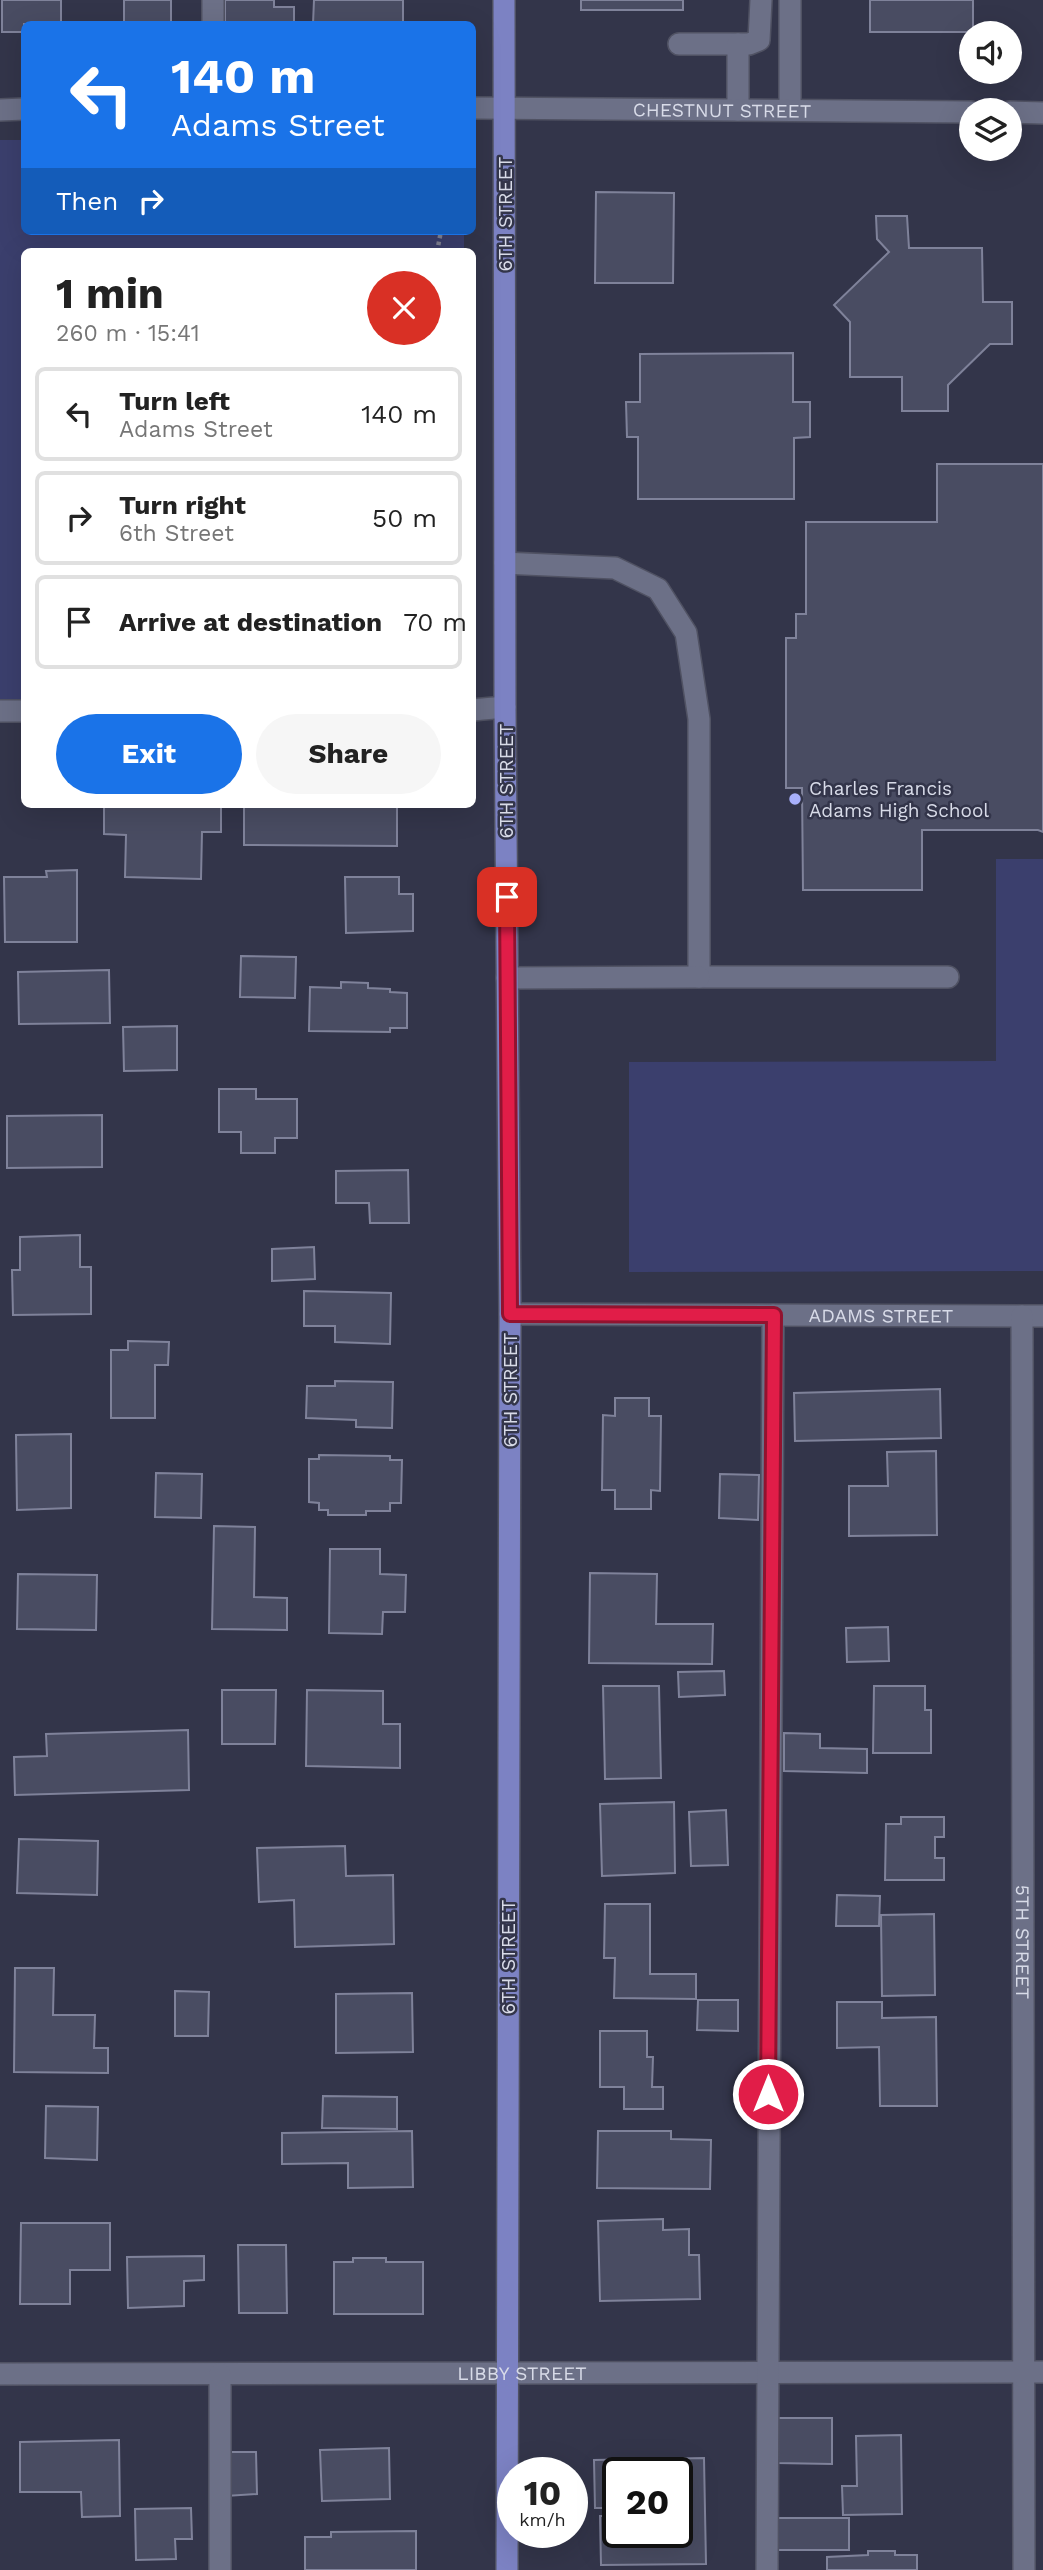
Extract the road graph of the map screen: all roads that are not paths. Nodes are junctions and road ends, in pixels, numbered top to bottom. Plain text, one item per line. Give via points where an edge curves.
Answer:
1 (213, 0) edge
2 (504, 0) edge
3 (761, 0) edge
4 (790, 0) edge
5 (213, 21) edge
6 (679, 44) dead end
7 (738, 44) junction
8 (476, 108) edge
9 (504, 108) junction
10 (0, 110) edge
11 (21, 110) edge
12 (738, 110) junction
13 (790, 110) junction
14 (959, 112) edge
15 (1022, 112) edge
16 (1043, 113) edge
17 (505, 563) junction
18 (505, 707) junction
19 (476, 709) edge
20 (0, 711) edge
21 (21, 711) edge
22 (699, 977) junction
23 (948, 977) dead end
24 (508, 978) junction
25 (510, 1314) junction
26 (774, 1315) junction
27 (1032, 1316) edge
28 (1033, 2372) edge
29 (506, 2373) junction
30 (766, 2373) junction
31 (0, 2374) edge
32 (220, 2374) junction
33 (220, 2570) edge
34 (507, 2570) edge
35 (767, 2570) edge
36 (1024, 2570) edge

1 - 5 street
2 - 9 main road, 6TH STREET
3 - 7 street via 760,40
4 - 13 street
6 - 7 street
7 - 12 street
8 - 9 street, CHESTNUT STREET
9 - 12 street, CHESTNUT STREET
9 - 17 main road, 6TH STREET
10 - 11 street
12 - 13 street, CHESTNUT STREET
13 - 14 street, CHESTNUT STREET
15 - 16 street
17 - 18 main road, 6TH STREET
17 - 22 street via 615,568 658,589 686,633 699,719
18 - 19 street
18 - 24 main road, 6TH STREET
20 - 21 street
22 - 23 street
22 - 24 street
24 - 25 main road, 6TH STREET
25 - 26 street, ADAMS STREET
25 - 29 main road, 6TH STREET
26 - 27 street, ADAMS STREET
26 - 30 street
27 - 28 street, 5TH STREET
28 - 30 street, LIBBY STREET
28 - 36 street, 5TH STREET
29 - 30 street, LIBBY STREET
29 - 32 street, LIBBY STREET
29 - 34 main road, 6TH STREET
30 - 35 street
31 - 32 street, LIBBY STREET
32 - 33 street

